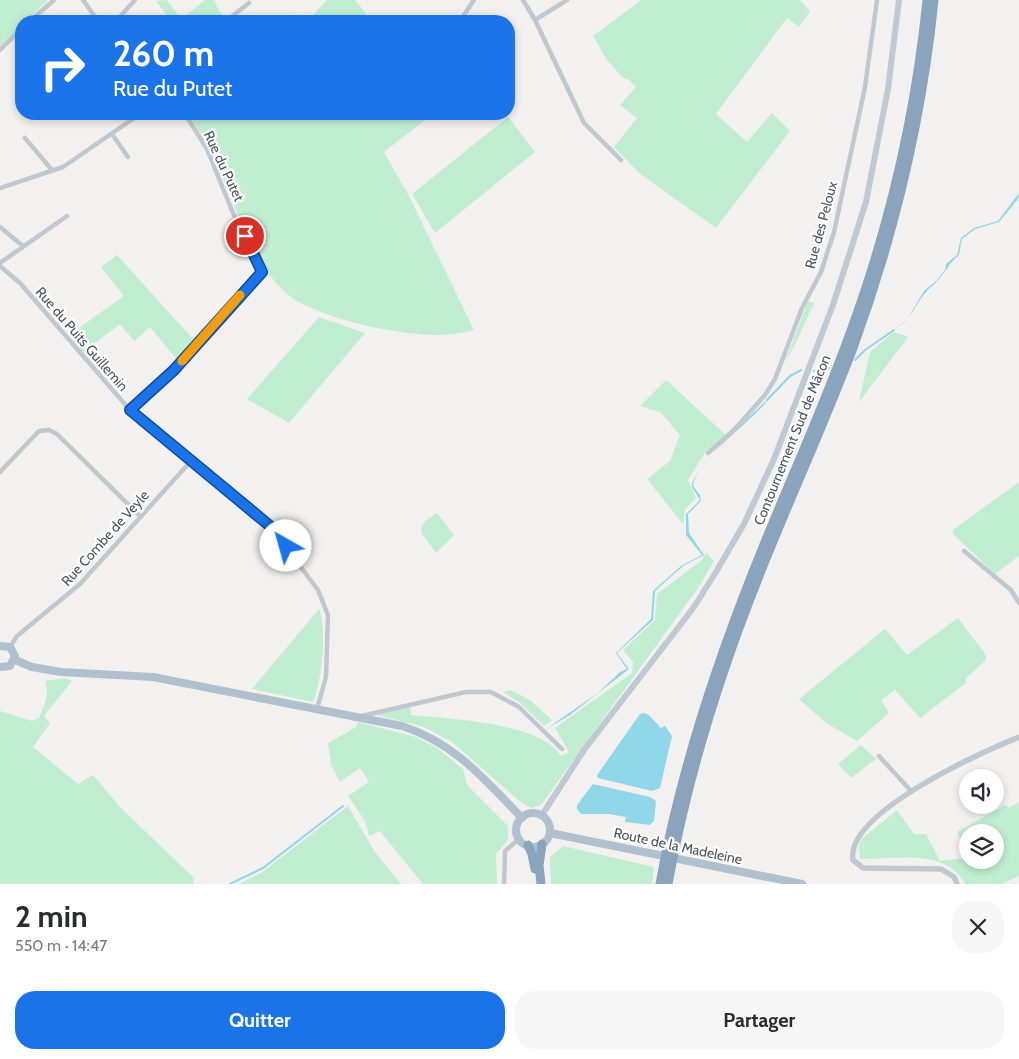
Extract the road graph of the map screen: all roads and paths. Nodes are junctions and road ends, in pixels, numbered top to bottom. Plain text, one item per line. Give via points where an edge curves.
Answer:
1 (54, 0) edge
2 (83, 0) edge
3 (135, 0) edge
4 (474, 0) edge
5 (523, 0) edge
6 (567, 0) edge
7 (877, 0) edge
8 (899, 0) edge
9 (927, 0) edge
10 (934, 0) edge
11 (249, 3) dead end
12 (37, 15) edge
13 (94, 15) edge
14 (121, 15) edge
15 (234, 15) edge
16 (464, 15) edge
17 (535, 20) junction
18 (15, 35) edge
19 (0, 50) edge
20 (132, 120) edge
21 (189, 120) edge
22 (112, 134) junction
23 (25, 138) dead end
24 (128, 157) dead end
25 (621, 160) dead end
26 (52, 170) junction
27 (0, 188) edge
28 (66, 216) dead end
29 (0, 227) edge
30 (23, 246) junction
31 (0, 264) edge
32 (130, 410) junction
33 (708, 453) dead end
34 (191, 461) junction
35 (0, 472) edge
36 (140, 516) junction
37 (964, 551) dead end
38 (1019, 603) edge
39 (0, 646) edge
40 (10, 647) junction
41 (15, 660) junction
42 (0, 667) edge
43 (317, 709) junction
44 (361, 717) junction
45 (1019, 737) edge
46 (562, 749) dead end
47 (879, 756) dead end
48 (911, 791) junction
49 (542, 815) junction
50 (522, 818) junction
51 (550, 833) junction
52 (520, 839) junction
53 (542, 844) junction
54 (528, 845) junction
55 (504, 884) edge
56 (535, 884) edge
57 (541, 884) edge
58 (660, 884) edge
59 (668, 884) edge
60 (802, 884) edge
61 (957, 884) edge

1 - 12 street
2 - 13 street
3 - 14 street
4 - 16 street
5 - 17 street
6 - 17 street
7 - 33 street, Rue des Peloux via 866,87 834,232 821,272 802,308 775,379 734,430
8 - 49 main road via 888,89 866,202 833,305 774,459 744,524 694,606 584,750
9 - 58 highway, Contournement Sud de Mâcon via 905,138 872,266 843,353 753,571 714,676 680,794
10 - 59 highway, Contournement Sud de Mâcon via 912,142 880,266 852,349 723,673 694,769
11 - 15 street
17 - 25 street via 582,119
18 - 19 street
20 - 22 street
21 - 32 street, Rue du Putet via 207,149 262,272 174,370
22 - 24 street
22 - 26 street
23 - 26 street
26 - 27 street
28 - 30 street
29 - 30 street
30 - 31 street
31 - 32 street, Rue du Puits Guillemin
32 - 34 street, Rue du Puits Guillemin
34 - 36 street, Rue Combe de Veyle
34 - 43 street, Rue du Puits Guillemin via 270,526 318,590 328,616 326,676
35 - 36 street via 39,432 49,430
36 - 40 street, Rue Combe de Veyle via 80,584 17,636
37 - 38 street via 1011,590
39 - 40 main road
40 - 41 main road via 15,653
41 - 42 main road via 10,666
41 - 43 main road via 61,672 153,677
43 - 44 main road
44 - 46 street via 466,692 491,692 519,707
44 - 50 main road via 402,726 440,742 476,770
45 - 48 street via 953,767
47 - 48 street
48 - 61 street via 871,824 855,842 851,851 853,860 863,868 948,871
49 - 50 main road via 534,813
49 - 51 main road via 549,823
50 - 52 main road via 517,828
51 - 53 main road
51 - 60 main road, Route de la Madeleine
52 - 54 main road
52 - 55 street via 505,851
53 - 54 main road
53 - 57 highway
54 - 56 highway

